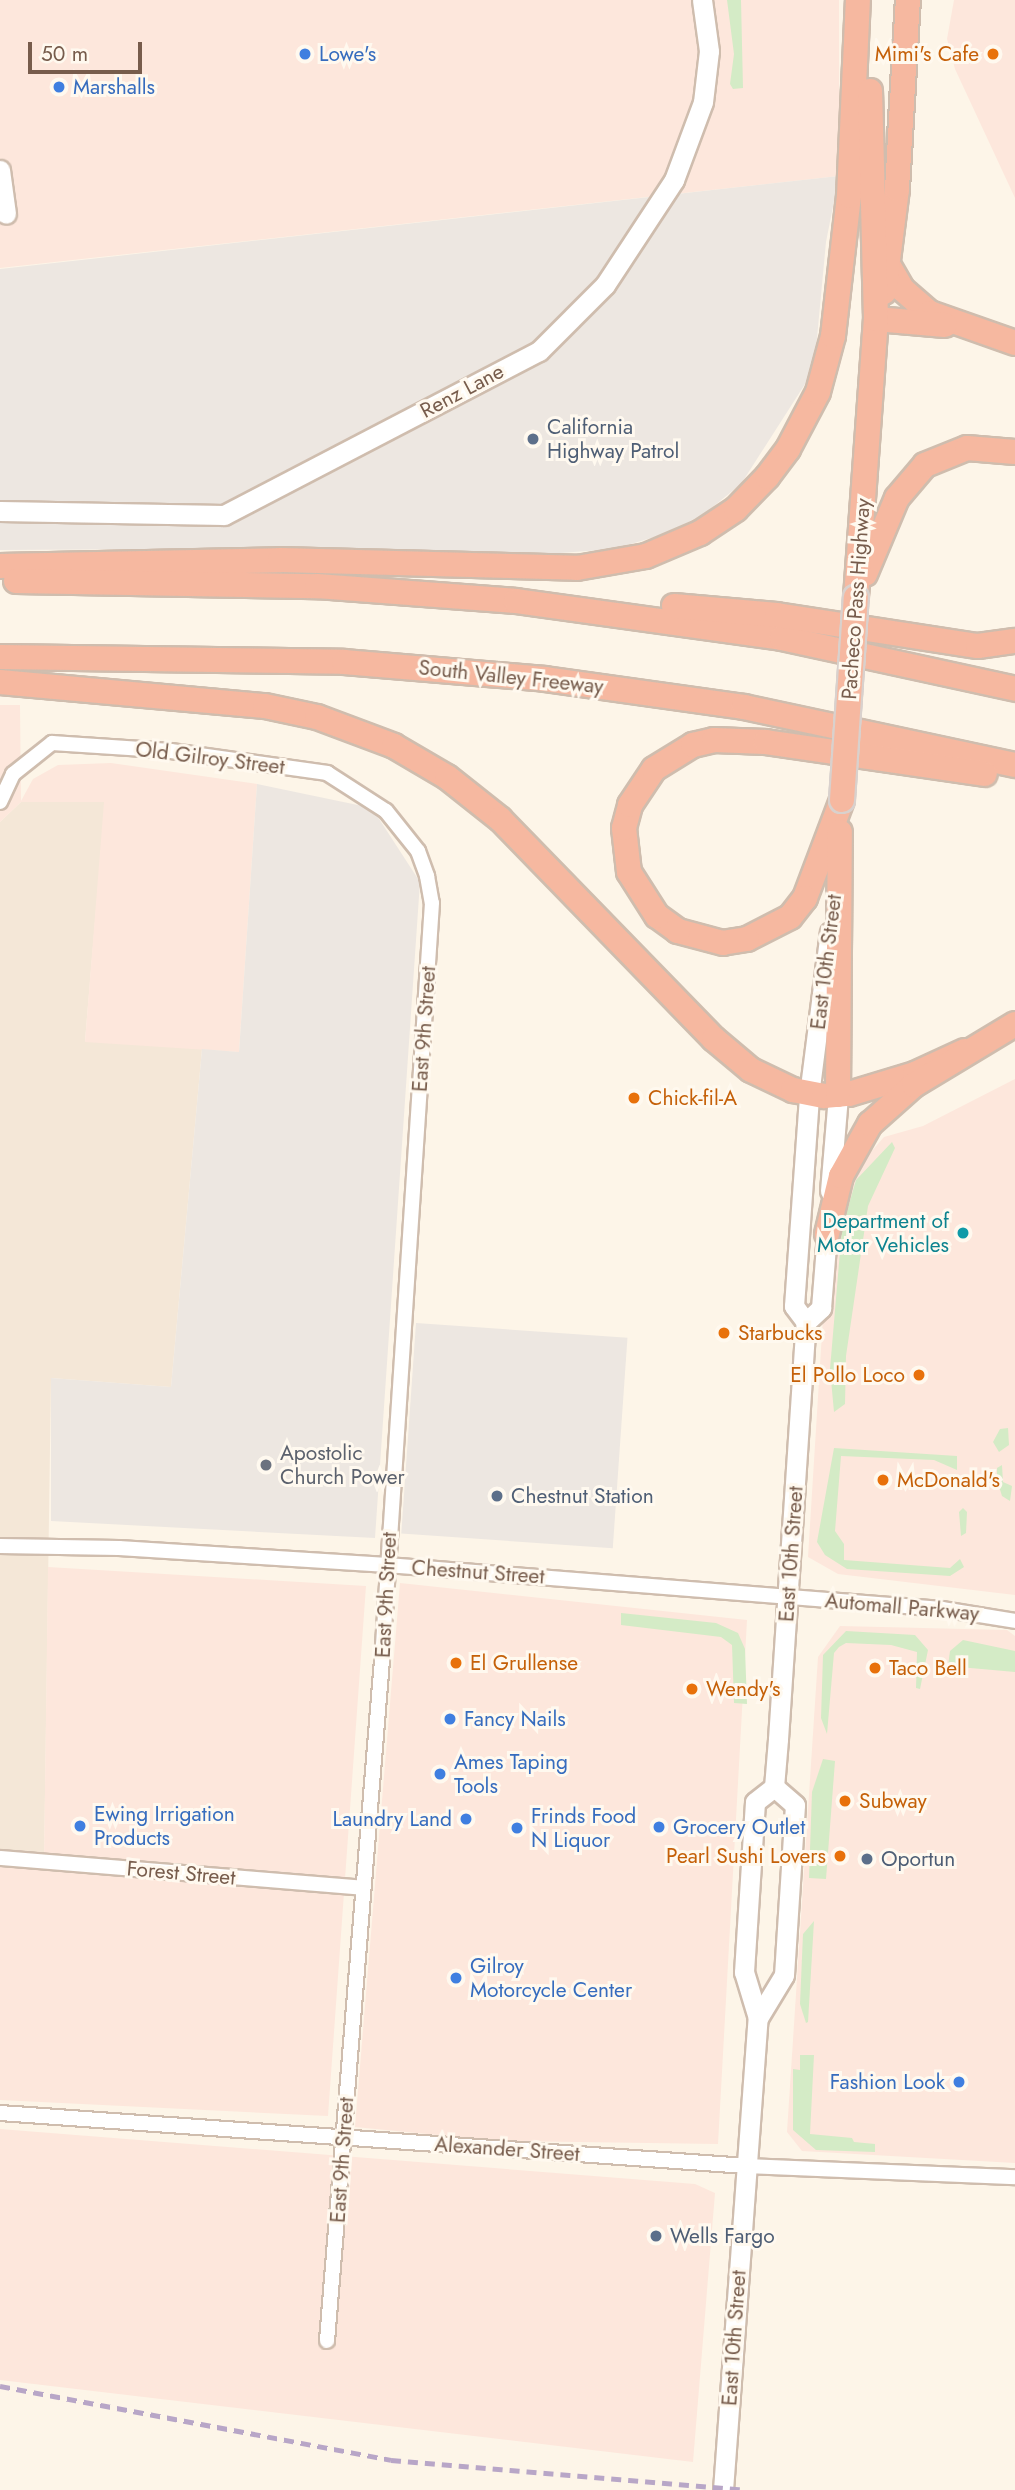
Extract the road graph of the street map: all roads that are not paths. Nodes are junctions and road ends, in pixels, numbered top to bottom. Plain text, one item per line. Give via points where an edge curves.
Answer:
1 (702, 0) edge
2 (858, 0) edge
3 (871, 0) edge
4 (908, 0) edge
5 (0, 170) edge
6 (6, 214) dead end
7 (890, 268) junction
8 (876, 319) junction
9 (969, 326) junction
10 (1015, 343) edge
11 (1015, 452) edge
12 (0, 511) edge
13 (0, 566) edge
14 (0, 581) edge
15 (449, 595) junction
16 (856, 597) junction
17 (1015, 641) edge
18 (0, 657) edge
19 (0, 682) edge
20 (1015, 689) edge
21 (1015, 765) edge
22 (1015, 780) edge
23 (842, 800) junction
24 (0, 802) edge
25 (418, 851) joint
26 (837, 878) junction
27 (1015, 1024) edge
28 (965, 1051) junction
29 (809, 1095) junction
30 (838, 1095) junction
31 (827, 1234) junction
32 (806, 1322) junction
33 (0, 1546) edge
34 (387, 1565) junction
35 (788, 1598) junction
36 (1015, 1621) edge
37 (774, 1787) junction
38 (0, 1858) edge
39 (362, 1888) junction
40 (758, 2018) junction
41 (0, 2113) edge
42 (345, 2137) junction
43 (747, 2166) junction
44 (1015, 2177) edge
45 (327, 2341) dead end
46 (723, 2490) edge

1 - 12 main road, Renz Lane via 709,51 703,102 674,180 605,285 539,351 224,514
2 - 13 highway via 849,196 833,336 822,379 805,420 767,477 736,509 700,533 646,556 577,568 294,560
3 - 8 highway, Pacheco Pass Highway
4 - 7 highway, Pacheco Pass Highway
5 - 6 main road
7 - 8 highway, Pacheco Pass Highway
7 - 9 highway via 916,304
8 - 9 highway
8 - 16 highway, Pacheco Pass Highway
9 - 10 highway
11 - 16 highway via 967,448 925,465 897,498
14 - 15 highway via 249,584
15 - 17 highway via 736,610 978,646
15 - 20 highway via 716,627
16 - 23 highway, Pacheco Pass Highway, bridge
18 - 21 highway, South Valley Freeway via 344,662 545,679 757,709
19 - 29 highway via 277,708 329,721 394,746 447,777 524,840 732,1055 772,1082
22 - 23 highway via 860,752 714,740 671,756 641,784 624,828 629,872 657,916 678,930 723,943 747,939 790,917 805,898
23 - 26 highway, Pacheco Pass Highway
24 - 25 street, Old Gilroy Street via 13,774 52,743 171,751 327,774 386,811
25 - 34 street, East 9th Street via 432,903
26 - 29 main road, East 10th Street
26 - 30 highway, East 10th Street
27 - 28 highway
28 - 30 highway via 893,1082
28 - 31 highway via 914,1085 870,1124 841,1176
29 - 30 highway
29 - 32 main road, East 10th Street via 794,1306
30 - 31 main road, East 10th Street
31 - 32 main road, East 10th Street via 821,1308
32 - 35 main road, East 10th Street
33 - 34 street, Chestnut Street via 120,1548
34 - 35 street, Chestnut Street
34 - 39 street, East 9th Street
35 - 36 street, Automall Parkway via 961,1611
35 - 37 main road, East 10th Street
37 - 40 main road, East 10th Street via 755,1802 744,1972
37 - 40 main road, East 10th Street via 794,1805 785,1963 784,1975
38 - 39 street, Forest Street
39 - 42 street, East 9th Street
40 - 43 main road, East 10th Street
41 - 42 street, Alexander Street
42 - 43 street, Alexander Street
42 - 45 street, East 9th Street
43 - 44 street, Alexander Street
43 - 46 main road, East 10th Street

